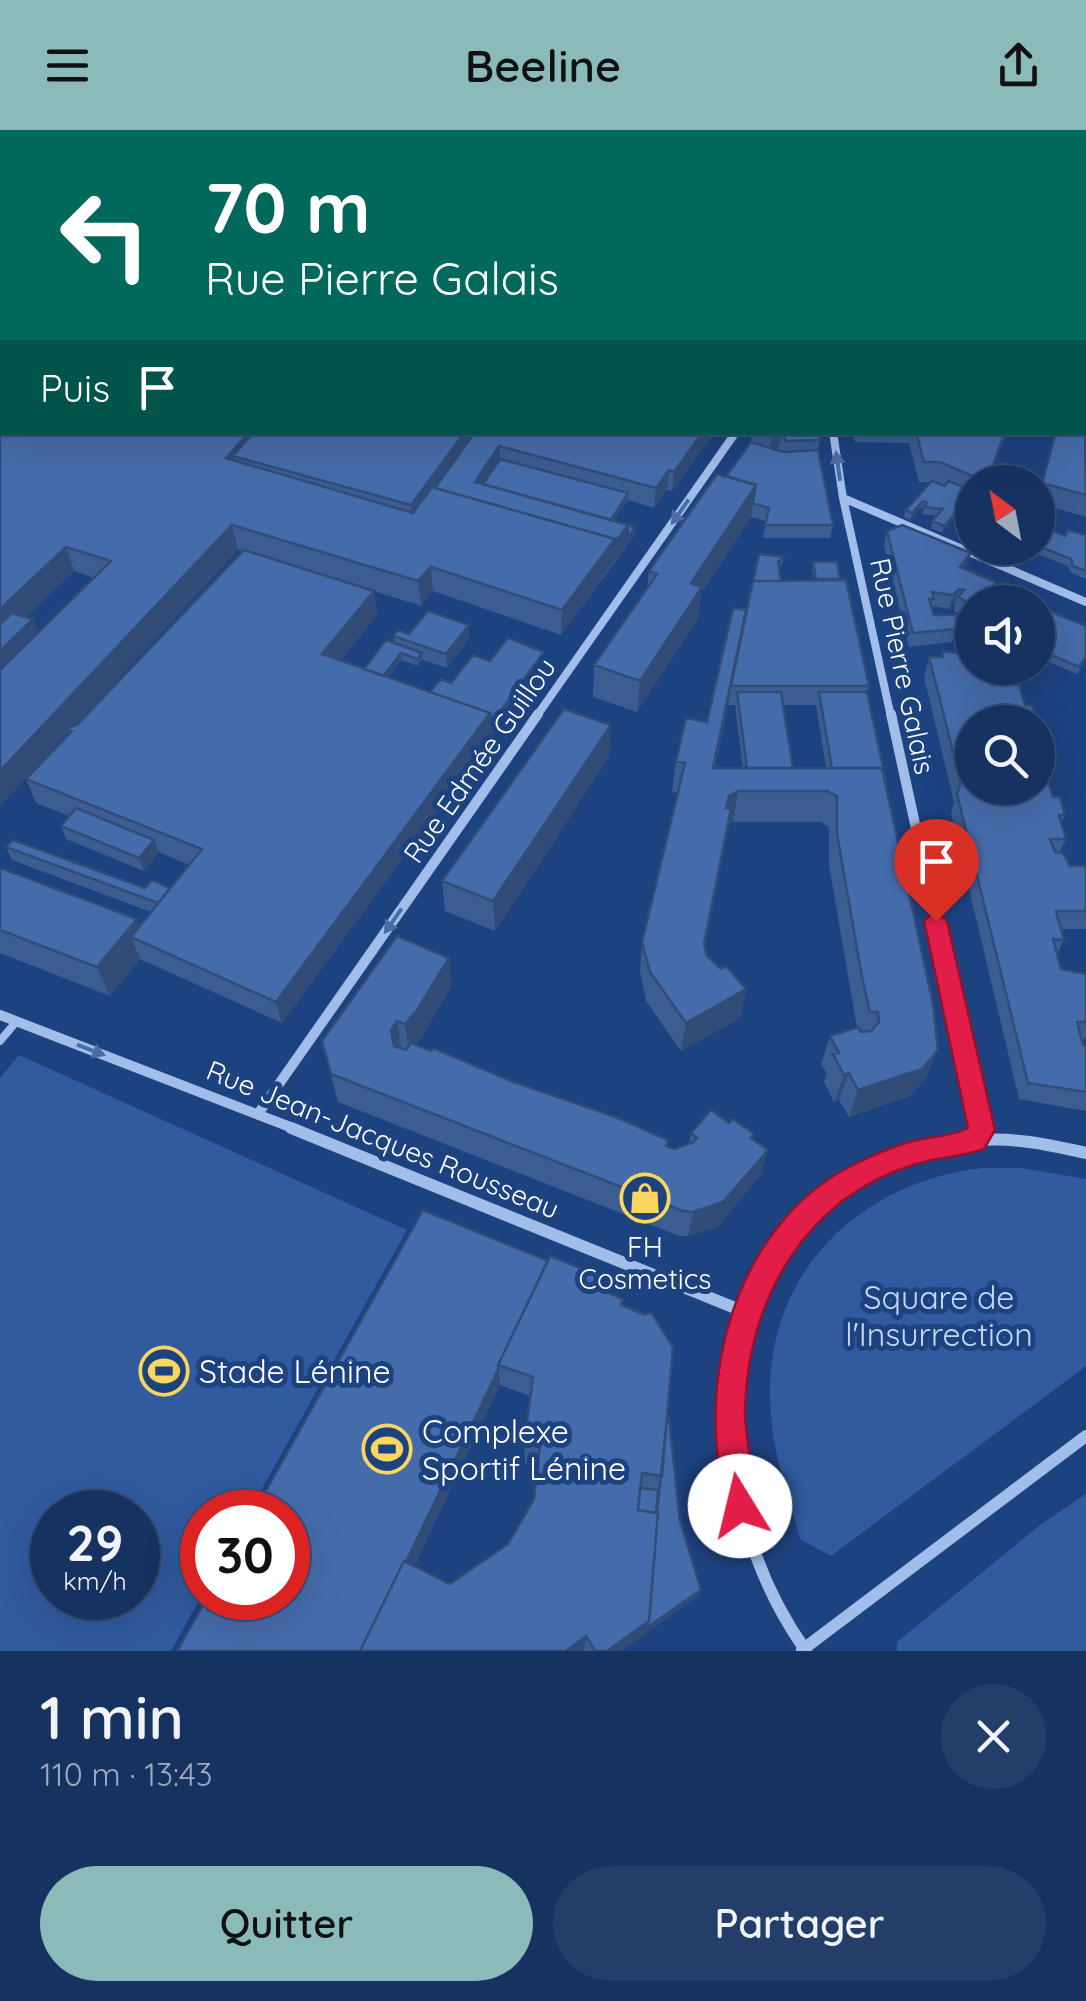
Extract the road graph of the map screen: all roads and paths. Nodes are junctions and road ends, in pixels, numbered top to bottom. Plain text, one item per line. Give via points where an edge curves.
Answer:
1 (734, 435) edge
2 (833, 435) edge
3 (843, 498) junction
4 (1086, 602) edge
5 (0, 1016) edge
6 (16, 1022) junction
7 (0, 1041) edge
8 (258, 1114) junction
9 (975, 1141) junction
10 (1086, 1153) edge
11 (746, 1312) junction
12 (1086, 1436) edge
13 (804, 1650) edge

1 -> 8 street, Rue Edmée Guillou
3 -> 2 street, Rue Pierre Galais
3 - 4 street
3 - 9 street, Rue Pierre Galais via 982,1130
5 - 6 street, Rue Jean-Jacques Rousseau
6 - 7 lane
6 -> 8 street, Rue Jean-Jacques Rousseau
8 - 11 street, Rue Jean-Jacques Rousseau
9 - 10 street
9 - 11 street via 915,1152 860,1175 812,1210 774,1256
11 - 13 street via 732,1372 729,1437 740,1506 764,1578
12 - 13 street

